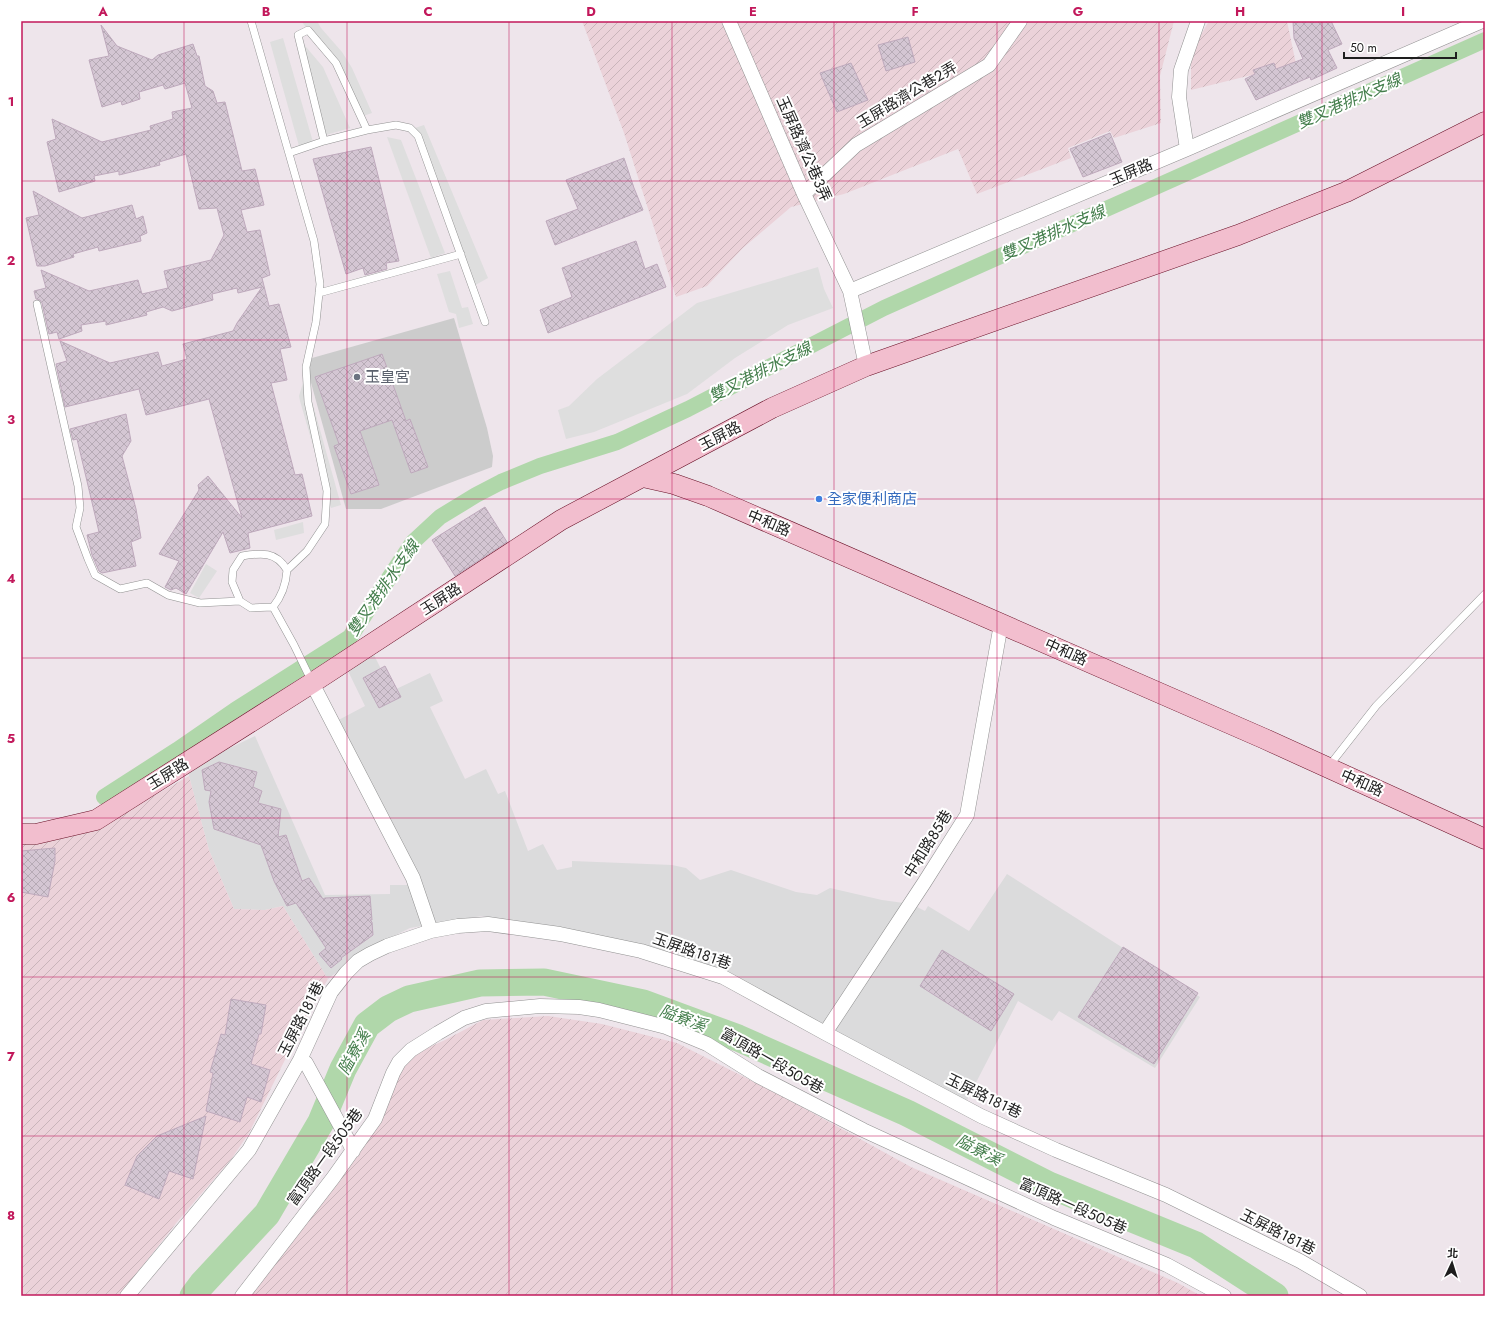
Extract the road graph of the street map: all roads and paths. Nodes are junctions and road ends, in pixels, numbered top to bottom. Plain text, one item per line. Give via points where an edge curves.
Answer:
1 (251, 21) edge
2 (729, 21) edge
3 (1020, 21) edge
4 (1198, 21) edge
5 (1482, 21) edge
6 (1485, 122) edge
7 (367, 130) junction
8 (324, 141) junction
9 (1187, 149) junction
10 (289, 153) junction
11 (804, 194) junction
12 (461, 254) junction
13 (850, 291) junction
14 (319, 293) junction
15 (37, 304) dead end
16 (485, 322) dead end
17 (866, 366) junction
18 (643, 478) junction
19 (286, 570) junction
20 (1485, 594) edge
21 (240, 601) junction
22 (273, 607) junction
23 (1001, 624) junction
24 (312, 683) junction
25 (1328, 768) junction
26 (21, 834) edge
27 (1485, 839) edge
28 (431, 931) junction
29 (825, 1033) junction
30 (303, 1062) junction
31 (350, 1146) junction
32 (127, 1296) edge
33 (242, 1296) edge
34 (1224, 1296) edge
35 (1360, 1296) edge

1 - 10 lane
2 - 11 street, 玉屏路濟公巷3弄
3 - 11 street, 玉屏路濟公巷2弄 via 989,65 856,145
4 - 9 street via 1181,70 1179,97
5 - 9 street, 玉屏路
6 - 17 street, 玉屏路 via 1318,204 1238,235
7 - 8 lane
7 - 8 lane via 336,63 308,30 298,35
7 - 12 lane via 396,125 410,128 418,136
8 - 10 lane
9 - 13 street, 玉屏路
10 - 14 lane via 314,241
11 - 13 street, 玉屏路濟公巷3弄
12 - 14 lane
12 - 16 lane
13 - 17 street
14 - 19 lane via 316,322 306,367 308,402 327,491 325,524 308,551
15 - 21 lane via 78,486 80,508 76,527 95,575 120,589 147,583 168,595 200,603
17 - 18 street, 玉屏路 via 772,408
18 - 23 street, 中和路 via 674,484 708,496
18 - 24 street, 玉屏路 via 562,520
19 - 21 lane via 282,562 271,555 257,553 242,556 233,570 232,582
19 - 22 lane via 286,582 280,599
20 - 25 lane via 1376,706
21 - 22 lane via 251,608
22 - 24 lane
23 - 25 street, 中和路
23 - 29 street, 中和路85巷 via 967,815
24 - 26 street, 玉屏路 via 96,820 36,834
24 - 28 street via 413,878
25 - 27 street, 中和路
28 - 29 street, 玉屏路181巷 via 488,924 560,934 641,951 723,977
28 - 30 street, 玉屏路181巷 via 387,946 354,965 331,992
29 - 35 street, 玉屏路181巷 via 981,1116 1166,1195 1300,1261
30 - 31 street
30 - 32 street, 玉屏路181巷 via 249,1150
31 - 33 street, 富頂路一段505巷
31 - 34 street, 富頂路一段505巷 via 375,1119 399,1062 410,1050 438,1032 464,1018 486,1011 515,1007 579,1007 599,1010 666,1027 707,1044 758,1076 863,1130 1054,1218 1167,1265

